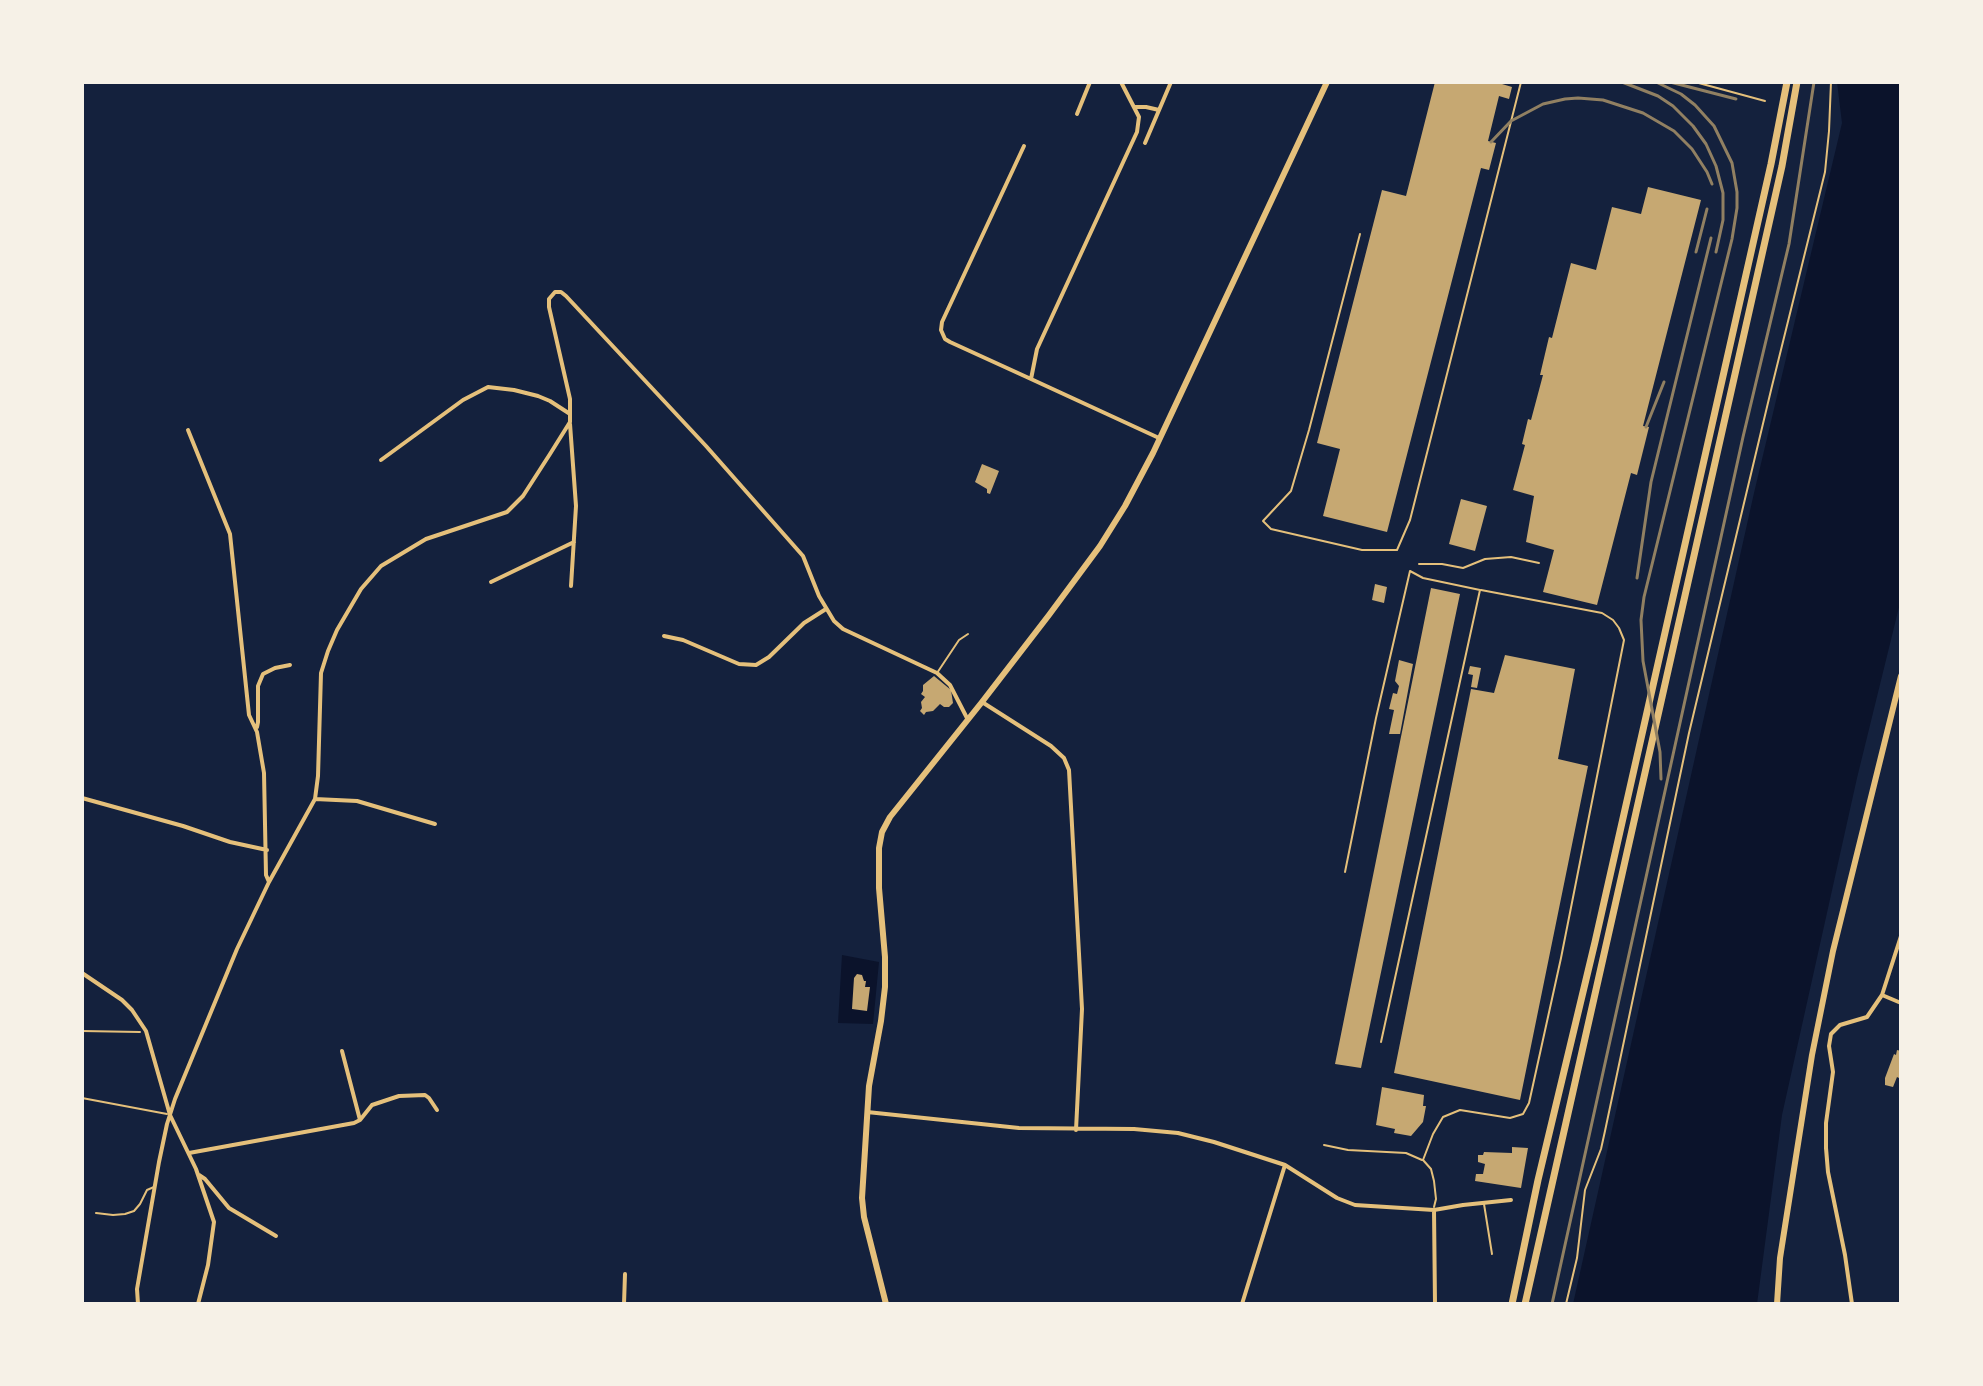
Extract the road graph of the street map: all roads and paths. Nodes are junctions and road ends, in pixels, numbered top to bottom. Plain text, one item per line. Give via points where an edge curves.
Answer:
1 (1090, 82) edge
2 (1121, 82) edge
3 (1171, 82) edge
4 (1327, 82) edge
5 (1521, 82) edge
6 (1695, 82) edge
7 (1787, 82) edge
8 (1797, 82) edge
9 (1831, 82) edge
10 (1765, 101) dead end
11 (1134, 107) junction
12 (1159, 110) junction
13 (1077, 114) dead end
14 (1145, 143) dead end
15 (1024, 146) dead end
16 (1360, 234) dead end
17 (1031, 379) junction
18 (570, 414) junction
19 (570, 422) junction
20 (188, 430) dead end
21 (1160, 439) junction
22 (381, 460) dead end
23 (574, 542) junction
24 (1539, 563) dead end
25 (1419, 564) dead end
26 (491, 582) dead end
27 (571, 586) dead end
28 (1480, 590) junction
29 (826, 609) junction
30 (968, 634) dead end
31 (664, 636) dead end
32 (290, 665) dead end
33 (937, 673) junction
34 (1901, 676) edge
35 (982, 702) junction
36 (1898, 702) edge
37 (968, 720) junction
38 (256, 729) junction
39 (82, 798) edge
40 (315, 799) junction
41 (435, 824) dead end
42 (267, 850) junction
43 (1345, 872) dead end
44 (269, 882) junction
45 (1901, 936) edge
46 (82, 973) edge
47 (1882, 995) junction
48 (1901, 1003) edge
49 (82, 1031) edge
50 (146, 1031) junction
51 (1381, 1042) dead end
52 (342, 1051) dead end
53 (82, 1098) edge
54 (437, 1110) dead end
55 (867, 1112) junction
56 (170, 1115) junction
57 (360, 1120) junction
58 (1075, 1130) junction
59 (1324, 1145) dead end
60 (189, 1153) junction
61 (1423, 1160) junction
62 (1285, 1165) junction
63 (197, 1174) junction
64 (155, 1189) junction
65 (1511, 1200) dead end
66 (1484, 1203) junction
67 (1434, 1210) junction
68 (96, 1213) dead end
69 (276, 1236) dead end
70 (1492, 1254) dead end
71 (625, 1274) dead end
72 (138, 1304) edge
73 (198, 1304) edge
74 (624, 1304) edge
75 (886, 1304) edge
76 (1242, 1304) edge
77 (1435, 1304) edge
78 (1512, 1304) edge
79 (1525, 1304) edge
80 (1566, 1304) edge
81 (1777, 1304) edge
82 (1852, 1304) edge

1 - 13 street
2 - 11 street
3 - 12 street
4 - 21 main road
5 - 16 lane via 1410,520 1397,550 1362,550 1271,529 1263,521 1291,491
6 - 10 lane
7 - 78 highway
8 - 79 highway
9 - 80 path via 1825,172 1689,733 1601,1149 1585,1190
11 - 12 street
11 - 17 street via 1137,132 1037,349
12 - 14 street
15 - 17 street via 941,330 950,342
17 - 21 street
18 - 19 street
18 - 22 street via 538,396 488,387
18 - 29 street via 549,307 555,292 566,296 803,556
19 - 23 street
19 - 40 street via 507,512 426,539 381,566 361,589 337,630 321,673
20 - 38 street via 230,534 249,715
21 - 35 main road via 1100,546
23 - 26 street
23 - 27 street
24 - 25 lane via 1511,557 1463,568
28 - 43 lane via 1410,571
28 - 51 lane
28 - 61 lane via 1602,613 1613,620 1624,640 1529,1103 1523,1114 1510,1118 1460,1110 1443,1117
29 - 31 street via 756,665 739,664
29 - 33 street via 843,629
30 - 33 lane
32 - 38 street via 263,674
33 - 37 street via 950,685
34 - 36 main road
35 - 37 main road
35 - 58 street via 1051,746 1069,770 1082,1009
36 - 81 main road via 1833,951 1812,1055
37 - 55 main road via 890,817 880,839 885,987
38 - 42 street
39 - 42 street
40 - 41 street via 357,801
40 - 44 street
42 - 44 street
44 - 56 street
45 - 47 street
46 - 50 street via 122,1000
47 - 48 street
47 - 82 street via 1867,1017 1840,1025 1829,1046 1833,1072 1826,1123 1828,1172
49 - 50 path
50 - 56 street
52 - 57 street
53 - 56 lane
54 - 57 street via 425,1095 399,1096 372,1105
55 - 58 street
55 - 75 main road via 862,1198
56 - 60 street
56 - 64 street
57 - 60 street
58 - 62 street via 1178,1133
59 - 61 lane via 1406,1153
60 - 63 street
61 - 67 lane via 1434,1181
62 - 67 street via 1355,1205
62 - 76 street
63 - 69 street via 229,1208
63 - 73 street via 214,1222
64 - 68 lane via 147,1190 134,1211
64 - 72 street
65 - 66 street
66 - 67 street
66 - 70 lane
67 - 77 street
71 - 74 street

